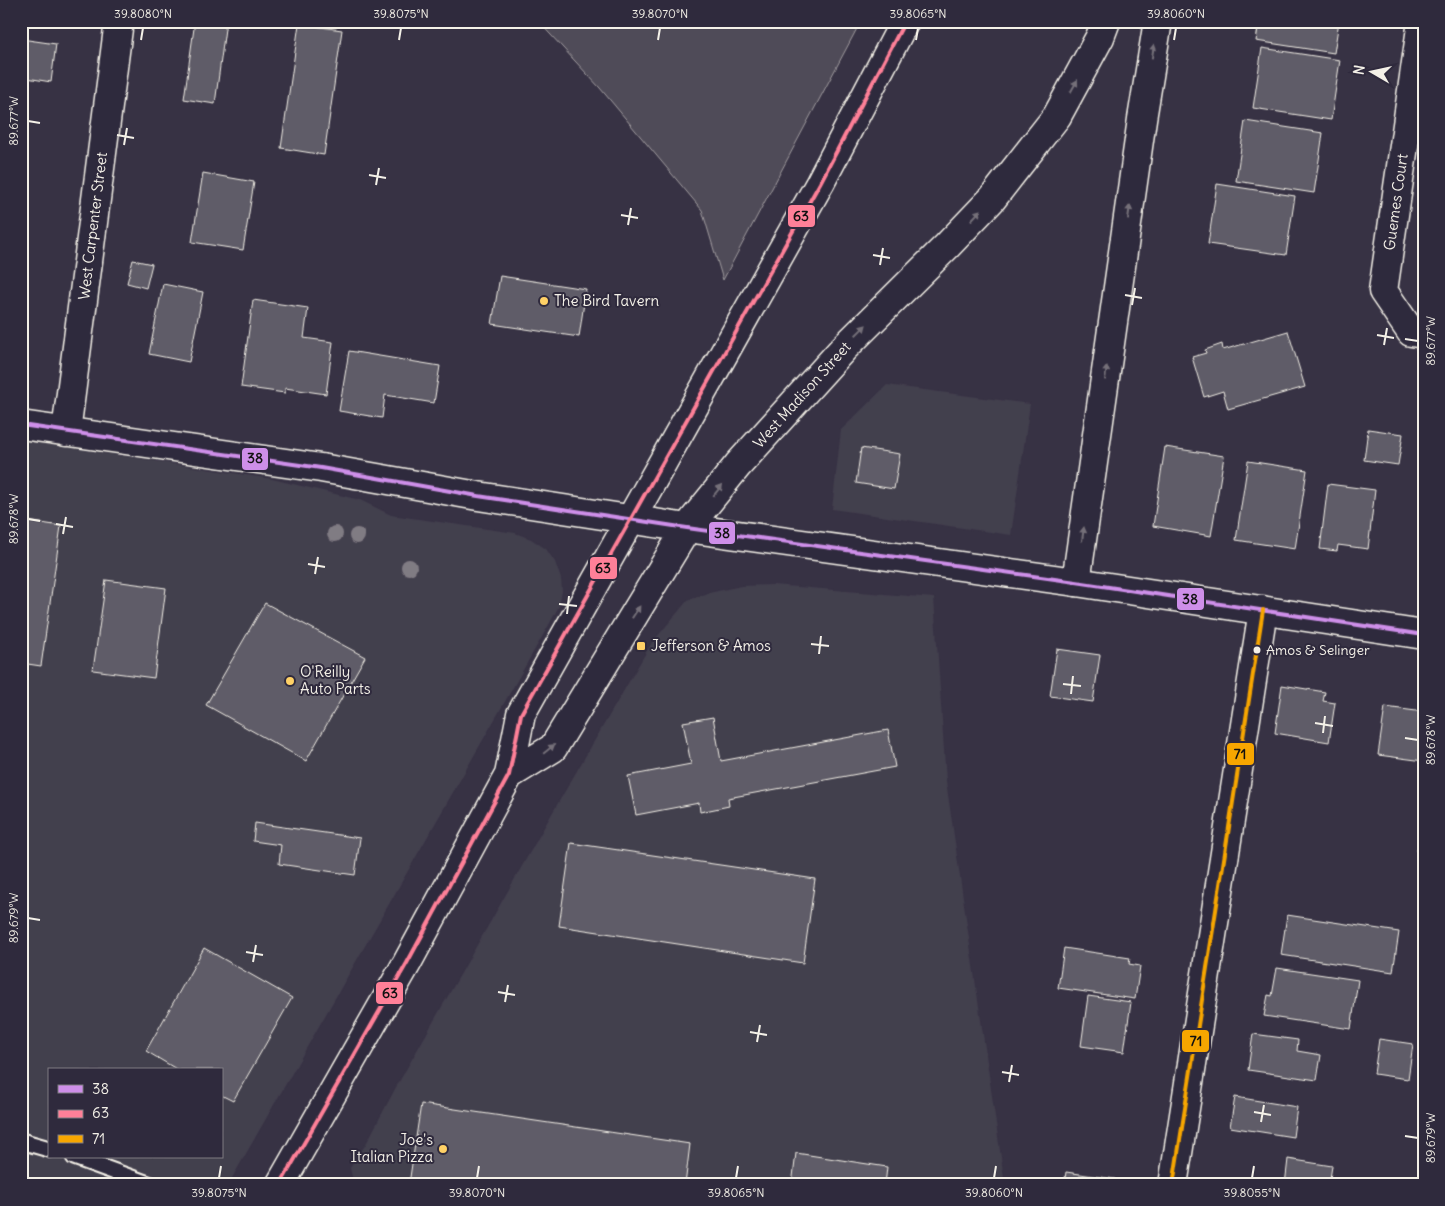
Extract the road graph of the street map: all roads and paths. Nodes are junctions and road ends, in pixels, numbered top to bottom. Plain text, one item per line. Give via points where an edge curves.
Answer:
1 (120, 21) edge
2 (905, 21) edge
3 (1106, 21) edge
4 (1158, 21) edge
5 (1422, 21) edge
6 (1424, 334) edge
7 (21, 426) edge
8 (66, 432) junction
9 (631, 519) junction
10 (687, 528) junction
11 (1076, 582) junction
12 (1263, 610) junction
13 (1424, 635) edge
14 (509, 775) junction
15 (21, 1141) edge
16 (48, 1149) edge
17 (77, 1158) edge
18 (285, 1183) edge
19 (151, 1185) edge
20 (1173, 1185) edge

1 - 8 main road, West Carpenter Street
2 - 9 main road via 820,183
10 -> 3 main road, West Madison Street via 738,465 836,356 997,192 1057,116
11 -> 4 main road
5 - 6 main road, Guemes Court via 1373,295 1412,332
7 - 8 main road
8 - 9 main road via 321,468
9 - 10 main road
9 - 14 main road via 521,714
10 - 11 main road
14 -> 10 main road, West Madison Street via 553,748
11 - 12 main road
12 - 13 main road
12 - 20 main road
14 - 18 main road
15 - 16 lane
17 - 19 lane

